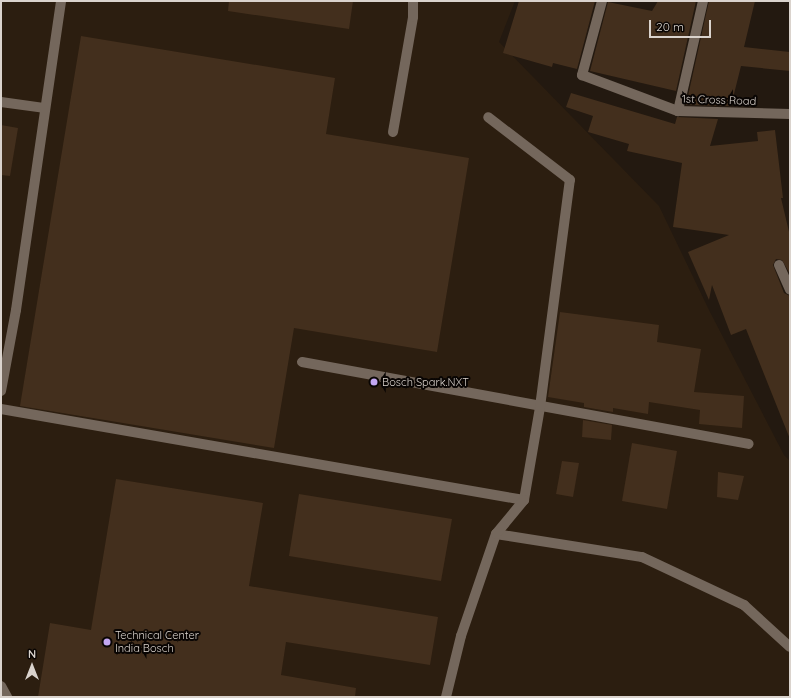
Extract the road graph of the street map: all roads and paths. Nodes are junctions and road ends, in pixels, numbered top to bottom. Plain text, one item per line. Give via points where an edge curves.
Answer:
1 (60, 1) edge
2 (413, 1) edge
3 (602, 1) edge
4 (703, 1) edge
5 (1, 102) edge
6 (44, 108) junction
7 (678, 111) junction
8 (790, 114) edge
9 (488, 117) dead end
10 (393, 132) dead end
11 (779, 265) dead end
12 (790, 290) edge
13 (302, 362) dead end
14 (1, 390) edge
15 (540, 407) junction
16 (1, 409) edge
17 (749, 444) dead end
18 (524, 500) junction
19 (496, 534) junction
20 (790, 647) edge
21 (1, 686) edge
22 (7, 697) edge
23 (446, 697) edge

1 - 6 street
2 - 10 street via 413,17
3 - 7 street, 1st Cross Road via 582,75
4 - 7 street
5 - 6 street
6 - 14 street via 16,310
7 - 8 street, 1st Cross Road
9 - 15 street via 570,180
11 - 12 street
13 - 15 street
15 - 17 street
15 - 18 street
16 - 18 street
18 - 19 street
19 - 20 street via 642,557 744,605
19 - 23 street via 461,636
21 - 22 street

